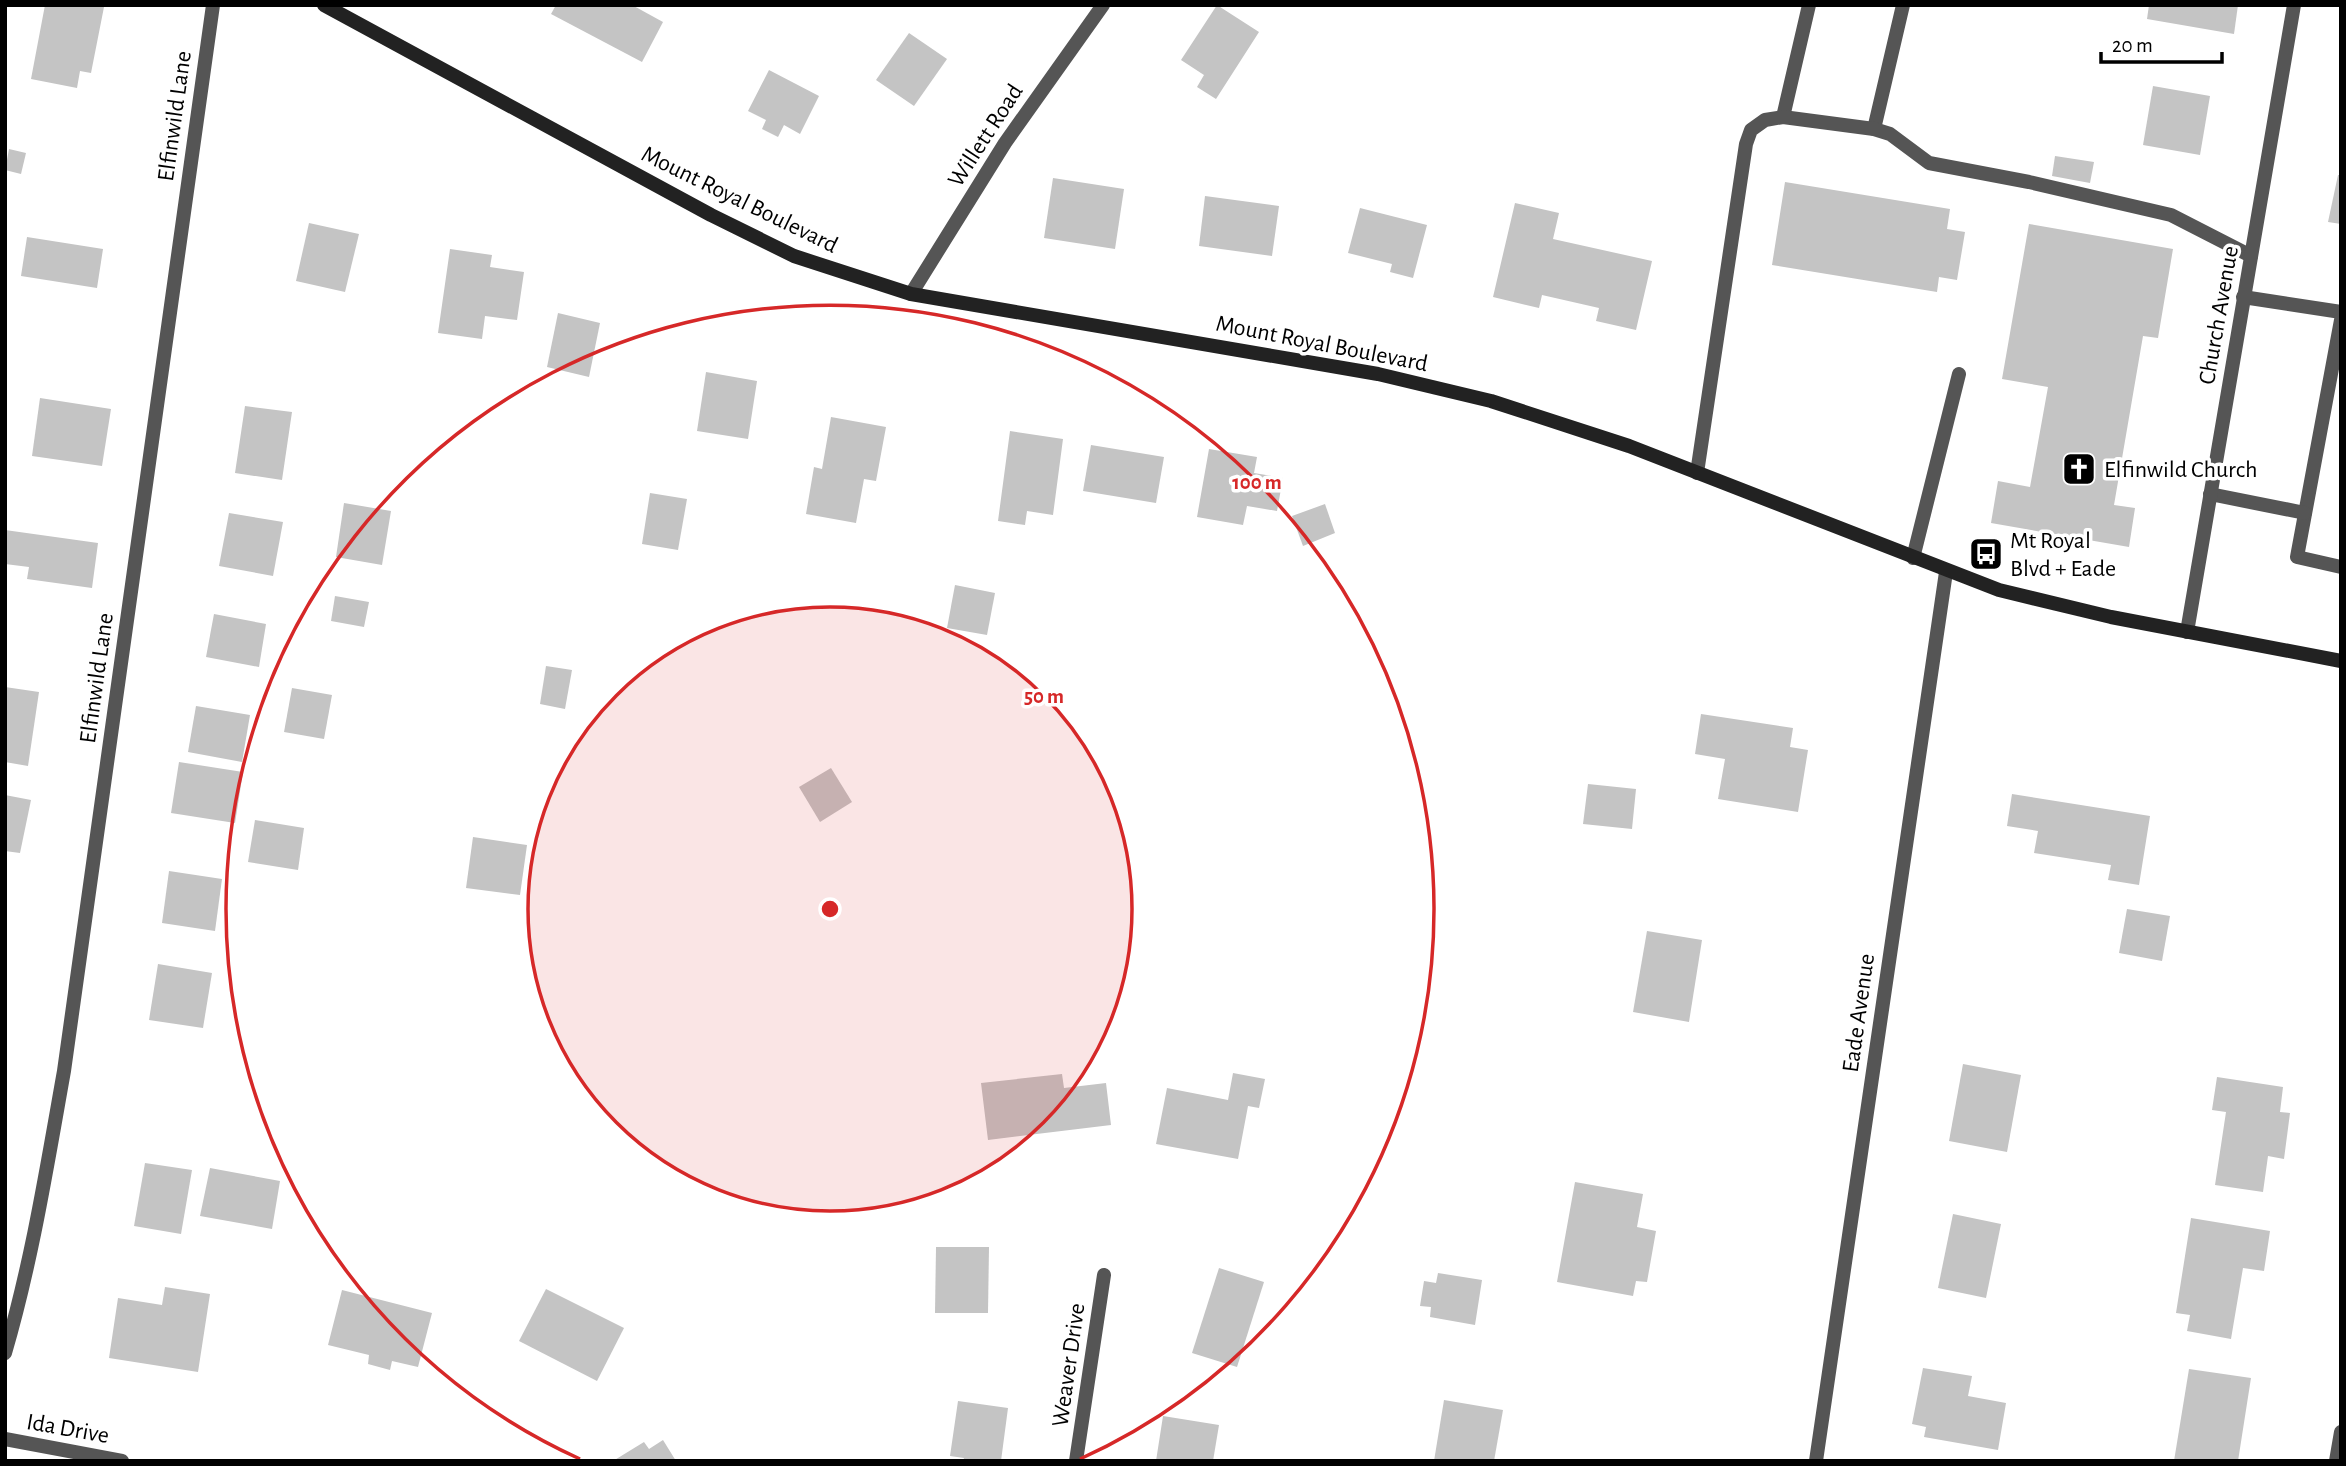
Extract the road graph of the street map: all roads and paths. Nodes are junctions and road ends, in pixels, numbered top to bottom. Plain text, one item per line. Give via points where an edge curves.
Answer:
1 (213, 5) edge
2 (324, 5) edge
3 (1103, 5) edge
4 (1809, 5) edge
5 (1903, 5) edge
6 (2294, 5) edge
7 (1783, 117) junction
8 (1874, 129) junction
9 (2251, 256) junction
10 (911, 294) junction
11 (2244, 297) junction
12 (2341, 312) edge
13 (2341, 320) edge
14 (1959, 374) dead end
15 (1697, 473) junction
16 (2210, 494) junction
17 (2305, 513) junction
18 (1913, 558) junction
19 (2341, 567) edge
20 (1946, 572) junction
21 (2186, 632) junction
22 (2341, 660) edge
23 (1104, 1275) dead end
24 (5, 1353) edge
25 (2341, 1432) edge
26 (5, 1440) edge
27 (122, 1461) edge
28 (1076, 1461) edge
29 (1816, 1461) edge
30 (2336, 1461) edge

1 - 24 street, Elfinwild Lane via 64,1071 19,1307
2 - 10 main road, Mount Royal Boulevard via 710,215 794,256
3 - 10 street, Willett Road via 1005,143
4 - 7 street
5 - 8 street
6 - 9 street, Church Avenue
7 - 8 street
7 - 15 street via 1765,120 1751,130 1746,145
8 - 9 street via 1890,134 1929,163 2171,215
9 - 11 street, Church Avenue
10 - 15 main road, Mount Royal Boulevard via 1378,374 1492,401
11 - 12 street
11 - 16 street, Church Avenue
13 - 17 street
14 - 18 street
15 - 18 main road, Mount Royal Boulevard
16 - 17 street
16 - 21 street, Church Avenue
17 - 19 street via 2297,558
18 - 20 main road, Mount Royal Boulevard
20 - 21 main road, Mount Royal Boulevard via 2012,593
20 - 29 street, Eade Avenue
21 - 22 main road, Mount Royal Boulevard
23 - 28 street, Weaver Drive
25 - 30 street
26 - 27 street, Ida Drive

